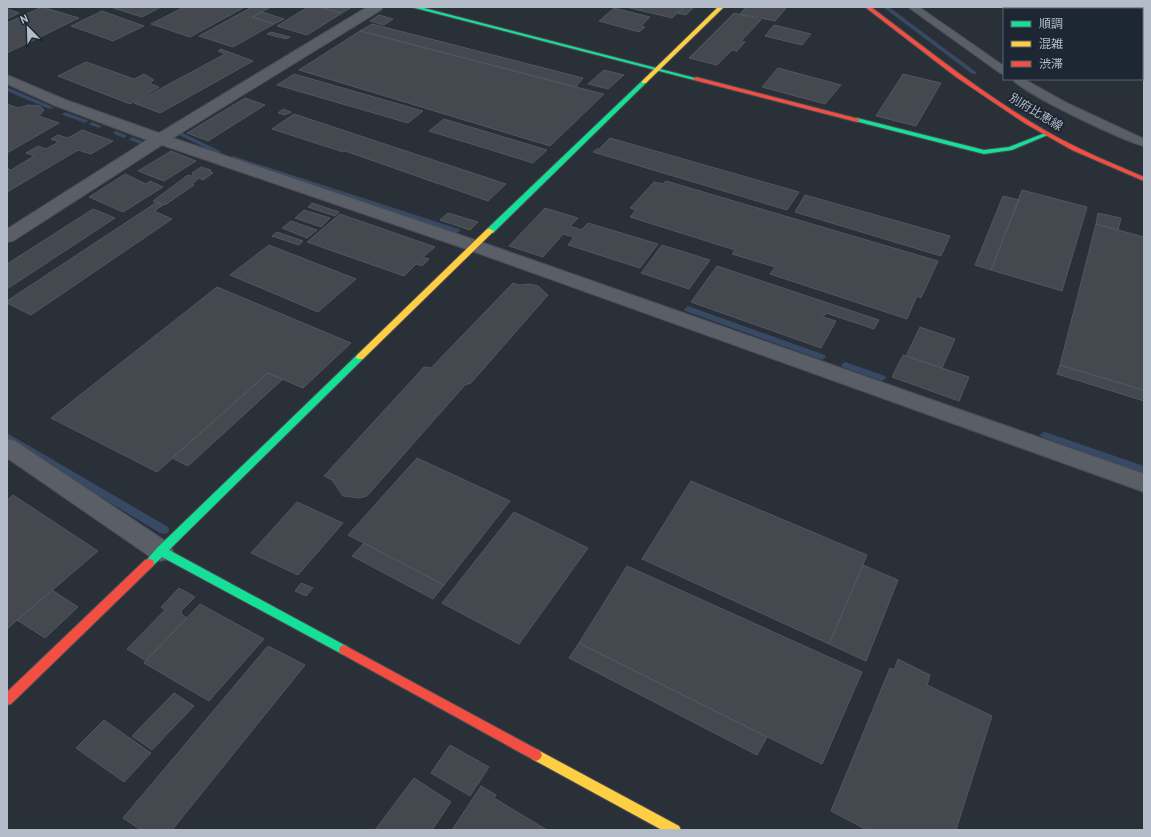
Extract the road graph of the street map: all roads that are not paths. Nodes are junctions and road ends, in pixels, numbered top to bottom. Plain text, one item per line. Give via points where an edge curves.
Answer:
1 (376, 7) edge
2 (414, 7) edge
3 (721, 7) edge
4 (868, 7) edge
5 (913, 7) edge
6 (658, 68) junction
7 (1003, 70) edge
8 (7, 79) edge
9 (1019, 80) edge
10 (1047, 134) junction
11 (160, 139) junction
12 (1144, 143) edge
13 (1144, 179) edge
14 (7, 237) edge
15 (475, 246) junction
16 (7, 447) edge
17 (1144, 483) edge
18 (161, 551) junction
19 (7, 700) edge
20 (675, 830) edge

1 - 11 street
2 - 6 street
3 - 6 street
4 - 10 street, 別府比恵線 via 977,89
5 - 7 lane
6 - 10 street via 984,152 1002,152 1017,148
6 - 15 street
8 - 11 street via 61,103
9 - 12 lane via 1095,122
10 - 13 street, 別府比恵線 via 1104,163
11 - 14 street
11 - 15 street
15 - 17 street
15 - 18 street
16 - 18 street
18 - 19 street
18 - 20 street

